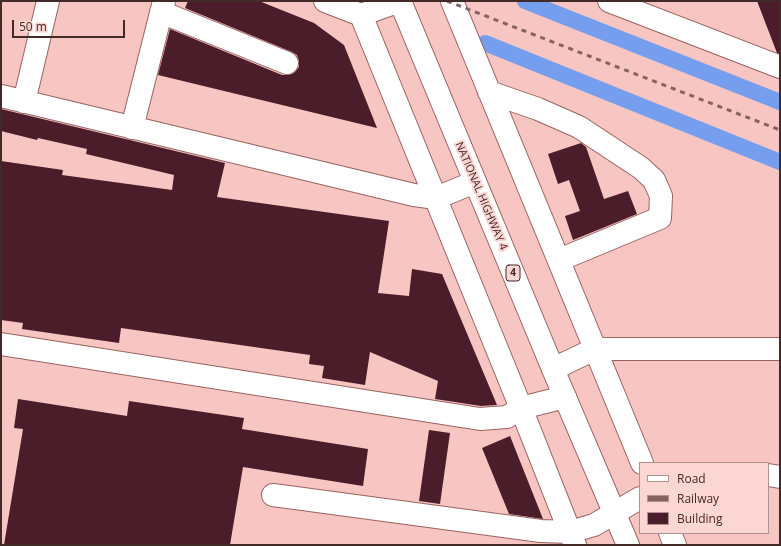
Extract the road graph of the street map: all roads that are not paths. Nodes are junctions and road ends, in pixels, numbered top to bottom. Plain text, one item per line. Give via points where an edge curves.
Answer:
1 (48, 1) edge
2 (325, 1) edge
3 (400, 1) edge
4 (452, 1) edge
5 (608, 1) edge
6 (163, 7) edge
7 (360, 15) junction
8 (287, 63) dead end
9 (780, 67) edge
10 (489, 92) junction
11 (1, 96) edge
12 (24, 102) junction
13 (132, 128) junction
14 (475, 182) junction
15 (436, 198) junction
16 (559, 260) junction
17 (1, 344) edge
18 (595, 349) junction
19 (780, 349) edge
20 (553, 369) junction
21 (565, 397) junction
22 (521, 408) junction
23 (642, 462) edge
24 (769, 476) edge
25 (780, 477) edge
26 (273, 495) dead end
27 (639, 499) edge
28 (614, 512) junction
29 (670, 534) edge
30 (572, 538) edge
31 (628, 545) edge
32 (675, 545) edge

1 - 12 main road
2 - 7 main road
3 - 7 main road
3 - 14 main road, NATIONAL HIGHWAY 4 / 4
4 - 10 main road
5 - 9 main road
6 - 8 main road
6 - 13 main road
7 - 15 main road
10 - 16 main road
10 - 16 main road via 579,127 641,168 654,180 661,196 660,218
11 - 12 main road
12 - 13 main road
13 - 15 main road via 414,195
14 - 15 main road
14 - 20 main road, NATIONAL HIGHWAY 4 / 4
15 - 22 main road
16 - 18 main road
17 - 22 main road via 480,419 507,417
18 - 19 main road
18 - 20 main road
18 - 23 main road
20 - 21 main road, NATIONAL HIGHWAY 4 / 4
21 - 22 main road
21 - 28 main road, NATIONAL HIGHWAY 4 / 4
22 - 30 main road
24 - 25 main road
26 - 30 main road via 541,531
27 - 28 main road
28 - 30 main road
28 - 31 main road, NATIONAL HIGHWAY 4 / 4
29 - 32 main road

